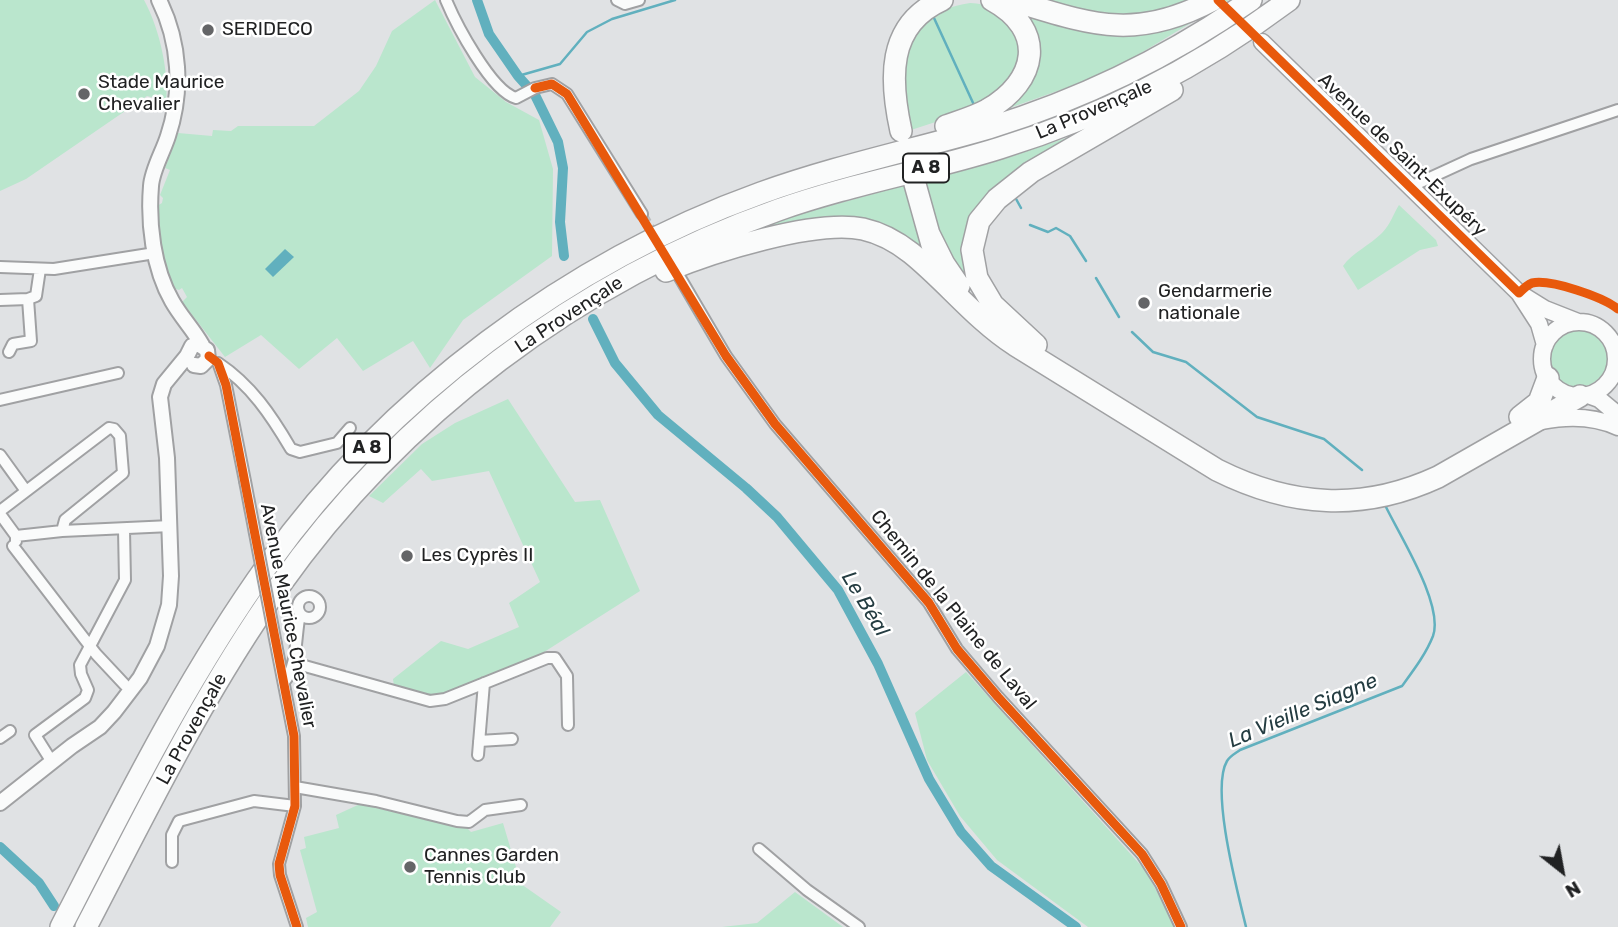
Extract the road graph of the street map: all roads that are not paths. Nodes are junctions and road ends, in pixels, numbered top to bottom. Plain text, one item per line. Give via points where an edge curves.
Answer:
1 (159, 0) edge
2 (446, 0) edge
3 (617, 0) edge
4 (639, 0) edge
5 (942, 0) edge
6 (992, 0) edge
7 (1011, 0) edge
8 (1213, 0) edge
9 (1251, 0) edge
10 (1290, 0) edge
11 (1262, 42) dead end
12 (1618, 110) edge
13 (901, 131) dead end
14 (915, 184) dead end
15 (779, 187) junction
16 (1410, 187) junction
17 (642, 214) tunnel mouth
18 (929, 234) junction
19 (155, 253) junction
20 (0, 267) edge
21 (40, 269) junction
22 (679, 276) dead end
23 (1519, 293) junction
24 (28, 299) junction
25 (0, 300) edge
26 (960, 300) junction
27 (555, 320) junction
28 (1578, 321) junction
29 (1545, 345) junction
30 (1043, 351) junction
31 (9, 352) dead end
32 (201, 357) junction
33 (1615, 370) junction
34 (118, 373) dead end
35 (1548, 379) junction
36 (1618, 387) edge
37 (226, 389) junction
38 (251, 390) junction
39 (1584, 395) junction
40 (0, 400) edge
41 (1618, 415) edge
42 (1523, 427) junction
43 (1618, 427) edge
44 (351, 429) dead end
45 (0, 455) edge
46 (26, 491) junction
47 (0, 513) edge
48 (171, 526) junction
49 (124, 530) junction
50 (62, 531) junction
51 (14, 541) junction
52 (1, 545) edge
53 (300, 614) junction
54 (90, 646) junction
55 (294, 663) junction
56 (284, 682) junction
57 (484, 683) junction
58 (128, 687) junction
59 (568, 725) dead end
60 (512, 739) dead end
61 (479, 741) junction
62 (478, 755) dead end
63 (52, 762) junction
64 (295, 787) junction
65 (0, 803) edge
66 (521, 805) dead end
67 (295, 806) junction
68 (759, 849) dead end
69 (172, 862) dead end
70 (61, 927) edge
71 (86, 927) edge
72 (297, 927) edge
73 (859, 927) edge
74 (1181, 927) edge

1 - 19 street, Avenue Maurice Chevalier via 175,46 178,87 172,125 151,184
2 - 17 street via 479,63 512,98 552,84 568,94
3 - 4 street via 625,4
5 - 13 highway via 915,18 897,51 894,95
6 - 15 highway via 1017,18 1030,49 1021,77 998,102 971,117 852,156
7 - 8 highway via 1103,26 1136,26 1178,16
9 - 15 highway, La Provençale / A 8 via 1161,57 1070,99 988,128
10 - 27 highway, La Provençale / A 8 via 1178,72 1082,119 999,149 850,187 726,229 657,261
10 - 30 highway via 1215,63 1025,176 979,220 972,250 981,287 1002,315
11 - 16 main road, Avenue de Saint-Exupéry
12 - 16 street via 1471,159
14 - 18 highway
15 - 70 highway, La Provençale / A 8 via 651,239 540,304 440,380 352,463 270,561 219,637 151,754
16 - 23 main road, Avenue de Saint-Exupéry
18 - 26 highway via 940,268
18 - 30 highway via 950,274 976,304
19 - 21 street
19 - 32 street, Avenue Maurice Chevalier via 162,279 193,328
20 - 21 street
21 - 24 street via 36,296
22 - 74 street, Chemin de la Plaine de Laval via 726,356 775,424 929,603 957,649 998,698 1142,853
23 - 28 main road, Avenue de Saint-Exupéry
23 - 29 main road, Avenue de Saint-Exupéry via 1539,324
24 - 25 street
24 - 31 street via 31,341 13,344
26 - 27 highway via 895,242 863,229 834,227 719,252 661,272
26 - 42 highway via 1001,336 1198,459 1236,480 1278,495 1335,501 1398,492 1438,477
27 - 71 highway, La Provençale / A 8 via 429,419 366,481 303,554 205,702
28 - 29 main road via 1555,331
28 - 33 main road via 1596,325 1609,336 1616,352
29 - 35 main road via 1542,362
30 - 35 highway via 1231,466 1274,484 1320,491 1377,488 1424,472 1526,414 1543,396
32 - 37 street, Avenue Maurice Chevalier
32 - 38 street, Avenue Maurice Chevalier via 237,376
32 - 48 street via 164,384 160,397
33 - 36 main road
33 - 39 main road via 1605,386
34 - 40 street
35 - 39 main road via 1562,391
37 - 38 street
37 - 56 street, Avenue Maurice Chevalier, bridge
38 - 44 street, Avenue Maurice Chevalier via 291,449 300,452 337,443
39 - 41 main road
39 - 42 highway
42 - 43 main road via 1576,418
45 - 46 street
46 - 47 street
46 - 50 street via 108,428 114,429 120,436 124,473 65,520
47 - 51 street
48 - 49 street
48 - 58 street via 169,605 157,646
49 - 50 street
49 - 54 street via 125,580
50 - 51 street
51 - 52 street
51 - 54 street
53 - 53 street, Avenue Maurice Chevalier via 310,618 324,613 318,594 299,601
53 - 55 street, Avenue Maurice Chevalier
54 - 58 street
54 - 63 street via 80,664 88,690 85,698 35,735
55 - 56 street, Avenue Maurice Chevalier
55 - 57 street via 430,701
56 - 64 street, Avenue Maurice Chevalier via 294,736
57 - 59 street via 555,658 567,676
57 - 61 street
58 - 63 street via 100,727
60 - 61 street
61 - 62 street
63 - 65 street
64 - 66 street via 469,822 485,810
64 - 67 street, Avenue Maurice Chevalier
67 - 69 street via 254,801 179,821 172,835
67 - 72 street, Avenue Maurice Chevalier via 279,864
68 - 73 street

